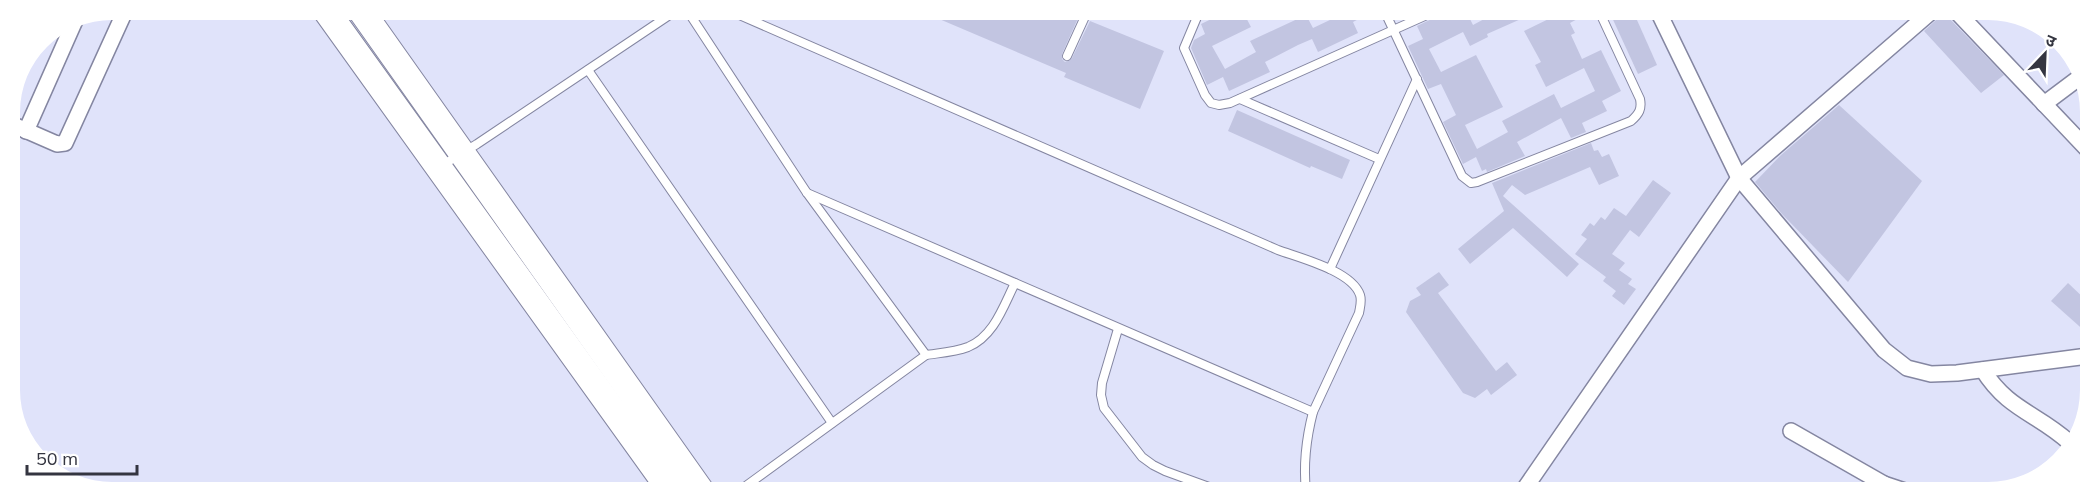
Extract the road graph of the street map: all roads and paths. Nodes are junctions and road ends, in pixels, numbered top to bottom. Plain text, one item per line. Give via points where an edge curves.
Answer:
1 (121, 19) edge
2 (332, 19) edge
3 (367, 19) edge
4 (664, 19) edge
5 (693, 19) edge
6 (749, 19) edge
7 (1084, 19) edge
8 (1196, 19) edge
9 (1388, 19) edge
10 (1418, 19) edge
11 (1603, 19) edge
12 (1662, 19) edge
13 (1923, 19) edge
14 (1964, 19) edge
15 (71, 30) edge
16 (1394, 30) junction
17 (1067, 56) dead end
18 (588, 70) junction
19 (1417, 79) junction
20 (2075, 81) edge
21 (1240, 99) junction
22 (2044, 104) junction
23 (20, 128) edge
24 (26, 131) junction
25 (2080, 142) edge
26 (462, 154) junction
27 (1379, 159) junction
28 (438, 167) junction
29 (1740, 177) junction
30 (807, 193) junction
31 (1330, 269) junction
32 (1015, 283) junction
33 (1118, 329) junction
34 (926, 355) junction
35 (2080, 357) edge
36 (1983, 369) junction
37 (1313, 412) junction
38 (832, 423) junction
39 (1791, 431) dead end
40 (2064, 439) edge
41 (1194, 481) edge
42 (1305, 481) edge
43 (1530, 481) edge
44 (1871, 481) edge
45 (665, 482) edge
46 (695, 482) edge
47 (752, 482) edge

1 - 24 street via 65,143 57,144
2 - 28 main road
3 - 26 main road
4 - 18 lane
5 - 30 lane
6 - 31 lane via 1278,250
7 - 17 lane
8 - 21 lane via 1184,48 1211,103 1219,105
9 - 16 lane
10 - 16 lane
11 - 19 lane via 1640,99 1640,111 1631,120 1477,182 1471,183 1462,176
12 - 29 street
13 - 29 street
14 - 22 street
15 - 24 street
16 - 19 lane
16 - 21 lane
18 - 26 lane
18 - 38 lane
19 - 27 lane
20 - 22 street
21 - 27 lane
22 - 25 street
23 - 24 street
26 - 28 lane
26 - 46 main road
27 - 31 lane
28 - 45 main road
29 - 36 street via 1884,350 1907,368 1931,374
29 - 43 street
30 - 32 lane
30 - 34 lane
31 - 37 lane via 1351,281 1360,294 1361,304
32 - 33 lane
32 - 34 lane via 991,331 981,340 966,348
33 - 37 lane
33 - 41 lane via 1102,383 1104,408 1142,457
34 - 38 lane
35 - 36 street
36 - 40 street via 2004,398
37 - 42 lane via 1305,444
38 - 47 lane
39 - 44 street

